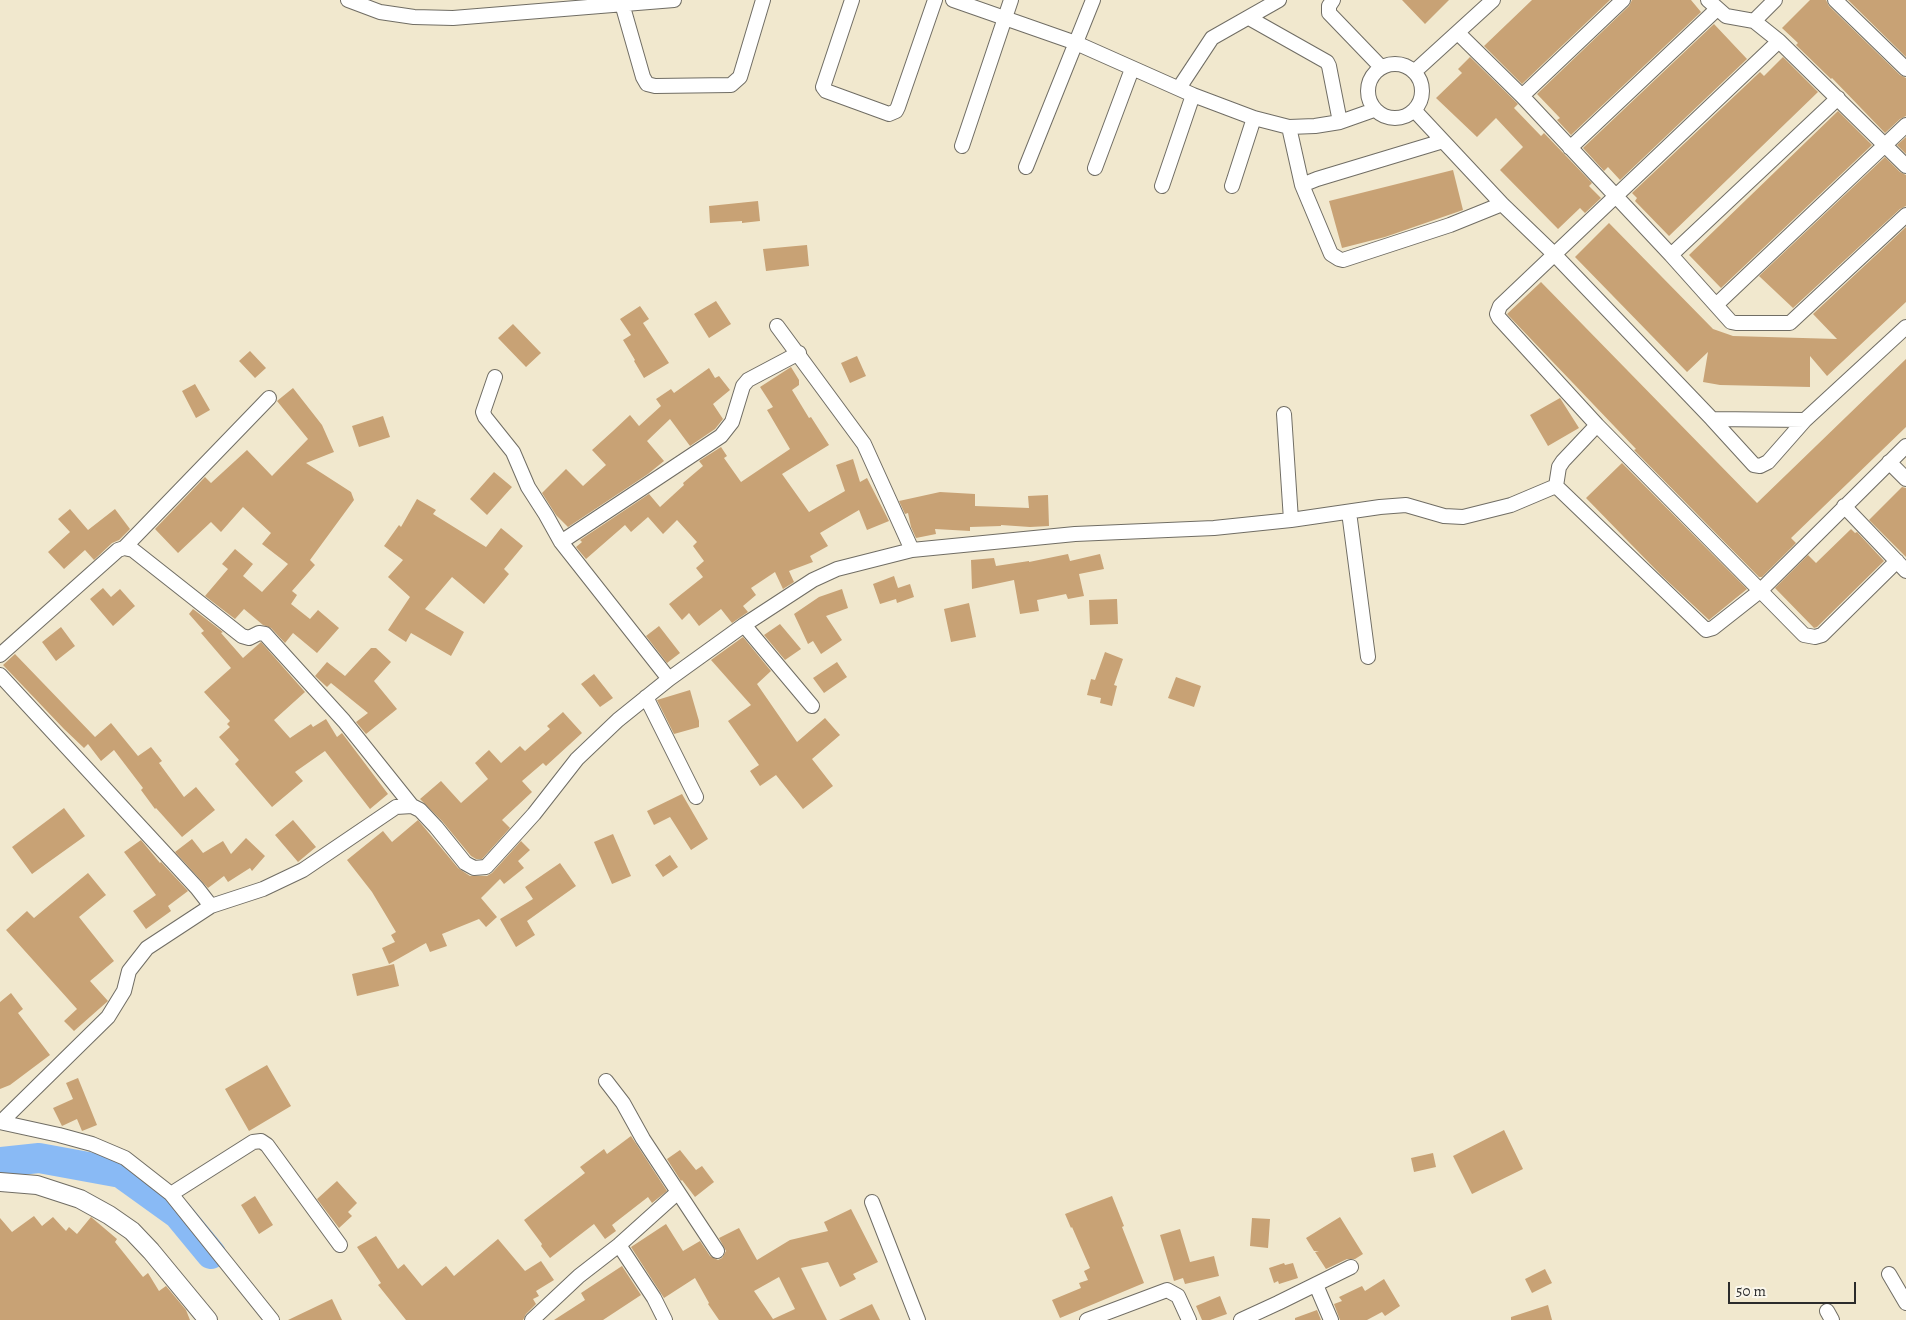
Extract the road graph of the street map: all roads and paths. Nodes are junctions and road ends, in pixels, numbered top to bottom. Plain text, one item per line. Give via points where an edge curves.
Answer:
1 (348, 0) edge
2 (674, 0) edge
3 (763, 0) edge
4 (852, 0) edge
5 (935, 0) edge
6 (953, 0) edge
7 (1011, 0) edge
8 (1093, 0) edge
9 (1279, 0) edge
10 (1333, 0) edge
11 (1493, 0) edge
12 (1623, 0) edge
13 (1775, 0) edge
14 (1835, 0) edge
15 (621, 1) edge
16 (1712, 4) edge
17 (382, 6) edge
18 (1005, 18) junction
19 (1249, 18) junction
20 (1754, 21) junction
21 (1458, 33) junction
22 (1779, 41) junction
23 (1076, 43) junction
24 (1381, 67) junction
25 (1906, 68) edge
26 (1132, 69) junction
27 (1414, 72) junction
28 (1179, 88) junction
29 (1193, 95) junction
30 (1522, 96) junction
31 (1838, 98) junction
32 (1374, 110) junction
33 (1415, 111) junction
34 (1254, 118) junction
35 (1340, 122) junction
36 (1906, 125) edge
37 (1289, 127) junction
38 (1443, 141) junction
39 (1885, 144) junction
40 (962, 146) dead end
41 (1570, 148) junction
42 (1026, 166) dead end
43 (1906, 166) edge
44 (1095, 168) dead end
45 (1302, 185) junction
46 (1162, 186) dead end
47 (1232, 186) dead end
48 (1616, 196) junction
49 (1502, 204) junction
50 (1906, 215) edge
51 (1555, 255) junction
52 (1671, 255) junction
53 (1716, 305) junction
54 (777, 326) dead end
55 (1906, 327) edge
56 (799, 353) junction
57 (495, 377) dead end
58 (269, 398) dead end
59 (1284, 414) dead end
60 (1712, 419) junction
61 (1805, 420) junction
62 (1597, 425) junction
63 (1906, 446) edge
64 (1889, 462) junction
65 (1906, 479) edge
66 (1556, 486) junction
67 (1844, 506) junction
68 (1350, 512) junction
69 (1291, 520) junction
70 (561, 542) junction
71 (124, 548) junction
72 (912, 550) junction
73 (1902, 566) edge
74 (1760, 591) junction
75 (744, 626) junction
76 (0, 655) edge
77 (1368, 657) dead end
78 (0, 675) edge
79 (669, 679) junction
80 (646, 697) junction
81 (812, 706) dead end
82 (696, 797) dead end
83 (412, 806) junction
84 (210, 906) junction
85 (606, 1081) dead end
86 (1, 1122) edge
87 (0, 1182) edge
88 (678, 1192) junction
89 (171, 1194) junction
90 (872, 1202) dead end
91 (340, 1245) dead end
92 (618, 1245) junction
93 (717, 1251) dead end
94 (1351, 1267) dead end
95 (1889, 1274) dead end
96 (1316, 1285) junction
97 (1906, 1303) edge
98 (208, 1320) edge
99 (272, 1320) edge
100 (532, 1320) edge
101 (666, 1320) edge
102 (918, 1320) edge
103 (1086, 1320) edge
104 (1189, 1320) edge
105 (1241, 1320) edge
106 (1331, 1320) edge

1 - 17 street
2 - 15 street
3 - 15 street via 740,77 731,85 655,86 648,84 643,77
4 - 5 street via 823,87 826,91 889,114 898,107
6 - 18 street
7 - 18 street
8 - 23 street
9 - 19 street
10 - 24 street via 1329,13
11 - 21 street
12 - 30 street
13 - 20 street
14 - 25 street
15 - 17 street via 454,18 414,17
16 - 20 street via 1726,16
16 - 41 street
18 - 23 street
18 - 40 street
19 - 28 street via 1212,38
19 - 35 street via 1327,62
20 - 22 street
21 - 27 street
21 - 30 street
22 - 31 street
22 - 48 street
23 - 26 street
23 - 42 street
24 - 27 street via 1394,63 1407,66
24 - 32 street via 1372,74 1368,86 1368,97
26 - 28 street
26 - 44 street
27 - 33 street via 1422,87 1421,100
28 - 29 street
29 - 34 street
29 - 46 street
30 - 41 street
31 - 39 street
31 - 52 street
32 - 33 street via 1386,117 1401,118
32 - 35 street
33 - 38 street
34 - 37 street
34 - 47 street
35 - 37 street
36 - 39 street
37 - 45 street
38 - 45 street
38 - 49 street
39 - 43 street
39 - 53 street
41 - 48 street
45 - 49 street via 1331,254 1339,260 1450,225
48 - 51 street
48 - 52 street
49 - 51 street
50 - 53 street via 1790,323 1736,324 1727,320
51 - 60 street
51 - 62 street via 1500,306 1498,314
52 - 53 street
54 - 56 street
55 - 61 street
56 - 70 street via 748,380 743,386 732,422 721,436
56 - 72 street via 864,444
57 - 70 street via 483,412 485,417 513,452 528,487
58 - 71 street
59 - 69 street
60 - 61 street
60 - 61 street via 1748,460 1760,466 1768,462
62 - 66 street via 1563,461
62 - 74 street
63 - 64 street
64 - 65 street
64 - 67 street
66 - 68 street via 1511,505 1463,517 1444,516 1406,505
66 - 74 street via 1706,630
67 - 73 street
67 - 74 street
68 - 69 street
68 - 77 street
69 - 72 street via 1214,528 1075,534
70 - 79 street
71 - 76 street
71 - 83 street via 133,550 242,636 249,638 258,633 265,634 344,721
72 - 75 street via 837,569 813,580
73 - 74 street via 1822,635 1815,637 1796,629
75 - 79 street
75 - 81 street
78 - 84 street
79 - 80 street
80 - 82 street
80 - 83 street via 577,759 534,814 486,866 474,868 464,863 436,827
83 - 84 street via 396,808 378,818 303,870 263,889
84 - 86 street via 146,948 129,971 124,991 108,1017
85 - 88 street
86 - 89 street via 92,1144 125,1158
87 - 98 street via 37,1185 80,1199 109,1214 151,1251
88 - 92 street
88 - 93 street
89 - 91 street via 253,1142 261,1141 267,1144
89 - 99 street
90 - 102 street
92 - 100 street
92 - 101 street
94 - 96 street
95 - 97 street
96 - 105 street
96 - 106 street
103 - 104 street via 1168,1290 1178,1296

